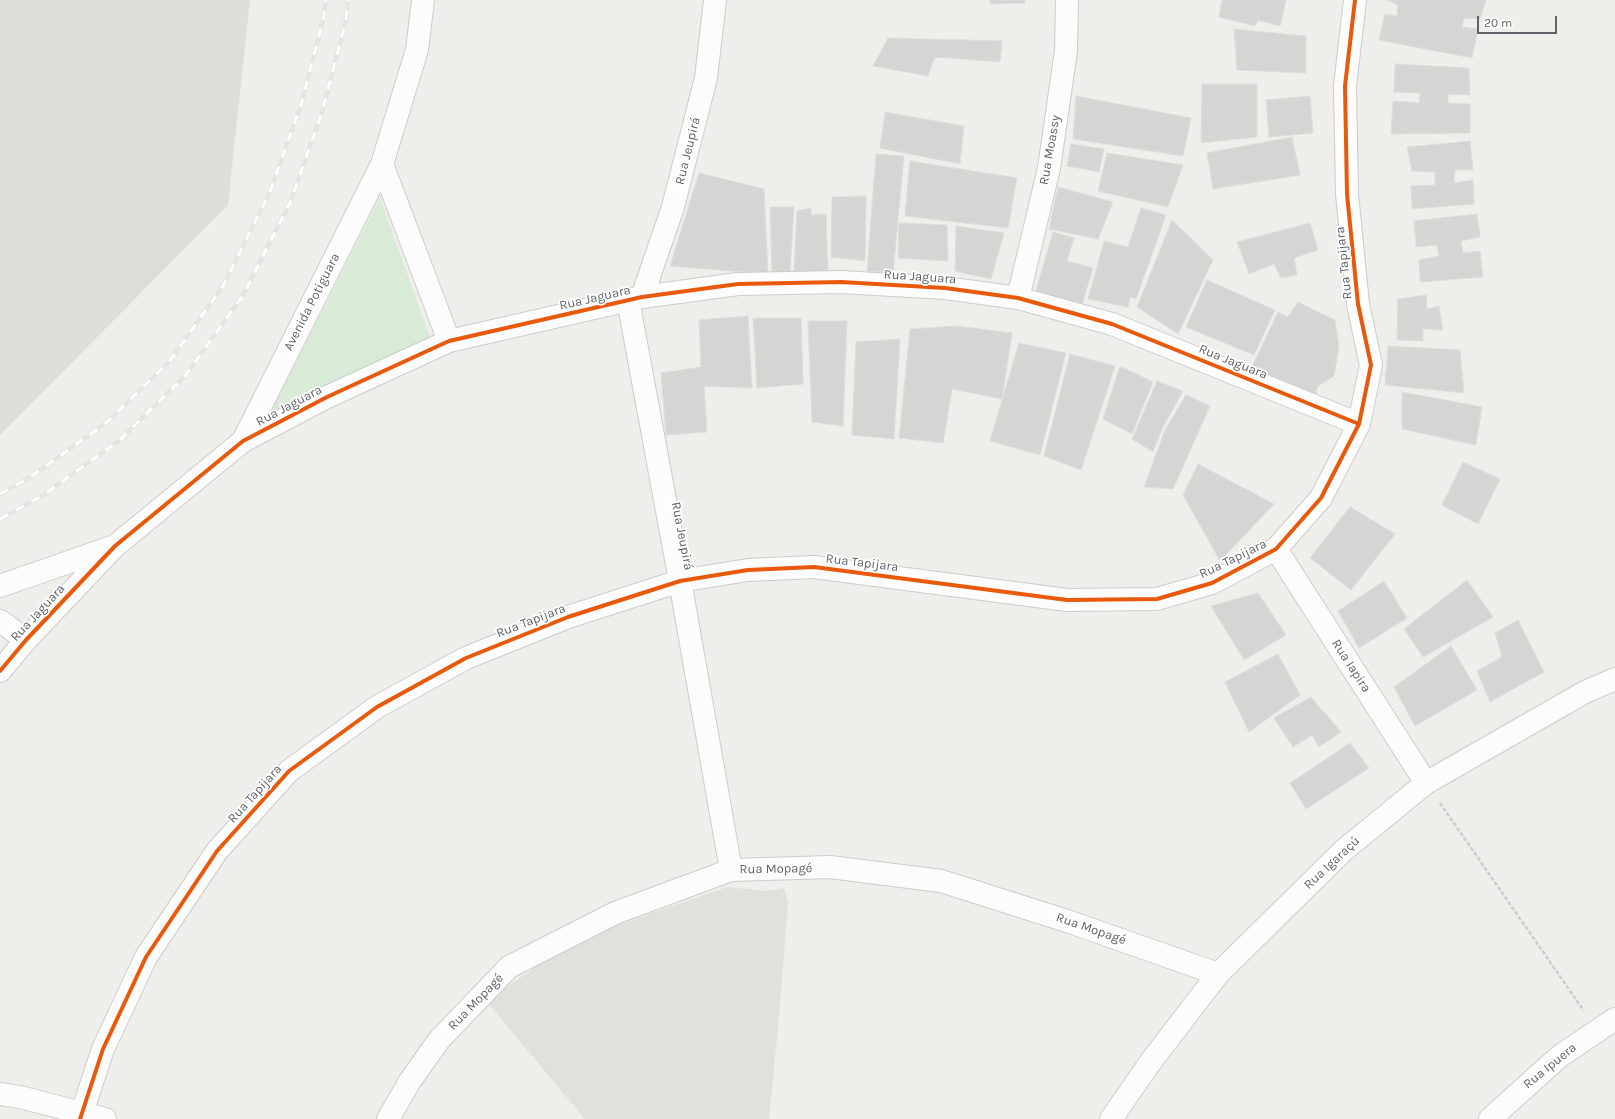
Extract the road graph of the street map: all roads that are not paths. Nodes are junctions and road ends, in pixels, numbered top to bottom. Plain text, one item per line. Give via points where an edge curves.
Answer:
1 (423, 0) edge
2 (715, 0) edge
3 (1067, 0) edge
4 (1355, 0) edge
5 (382, 164) junction
6 (1018, 298) junction
7 (635, 299) junction
8 (449, 341) junction
9 (1359, 424) junction
10 (243, 441) junction
11 (115, 546) junction
12 (1276, 549) junction
13 (680, 581) junction
14 (0, 586) edge
15 (0, 621) edge
16 (26, 640) junction
17 (0, 671) edge
18 (1615, 679) edge
19 (1426, 783) junction
20 (731, 870) junction
21 (1218, 974) junction
22 (1606, 1025) edge
23 (0, 1094) edge
24 (82, 1115) edge
25 (105, 1119) edge
26 (388, 1119) edge
27 (1111, 1119) edge
28 (1490, 1119) edge

1 - 5 street, Avenida Potiguara via 416,50
2 - 7 street, Rua Jeupirá via 706,78 673,207
3 - 6 street, Rua Moassy via 1066,51 1049,168
4 - 9 street, Rua Tapijara via 1345,86 1347,194 1358,304 1371,365
5 - 8 street
5 - 10 street, Avenida Potiguara
6 - 7 street, Rua Jaguara via 946,288 841,282 738,284
6 - 9 street, Rua Jaguara via 1112,324
7 - 8 street, Rua Jaguara
7 - 13 street, Rua Jeupirá
8 - 10 street, Rua Jaguara via 327,397
9 - 12 street, Rua Tapijara via 1321,498
10 - 11 street, Rua Jaguara
11 - 14 street
11 - 16 street, Rua Jaguara
12 - 13 street, Rua Tapijara via 1212,583 1157,599 1067,600 814,567 748,570
12 - 19 street, Rua Iapira
13 - 20 street, Rua Jeupirá
13 - 24 street, Rua Tapijara via 568,617 466,658 378,707 289,772 217,851 146,957 103,1049
15 - 16 street
16 - 17 street, Rua Jaguara
18 - 19 street, Rua Igaraçú via 1585,692
19 - 21 street, Rua Igaraçú via 1344,850
20 - 21 street, Rua Mopagé via 830,867 942,881 1067,921
20 - 26 street, Rua Mopagé via 615,913 509,967 439,1040 410,1081
21 - 27 street, Rua Igaraçú via 1152,1060
22 - 28 street, Rua Ipuera via 1560,1056
23 - 24 street via 20,1096
24 - 25 street

